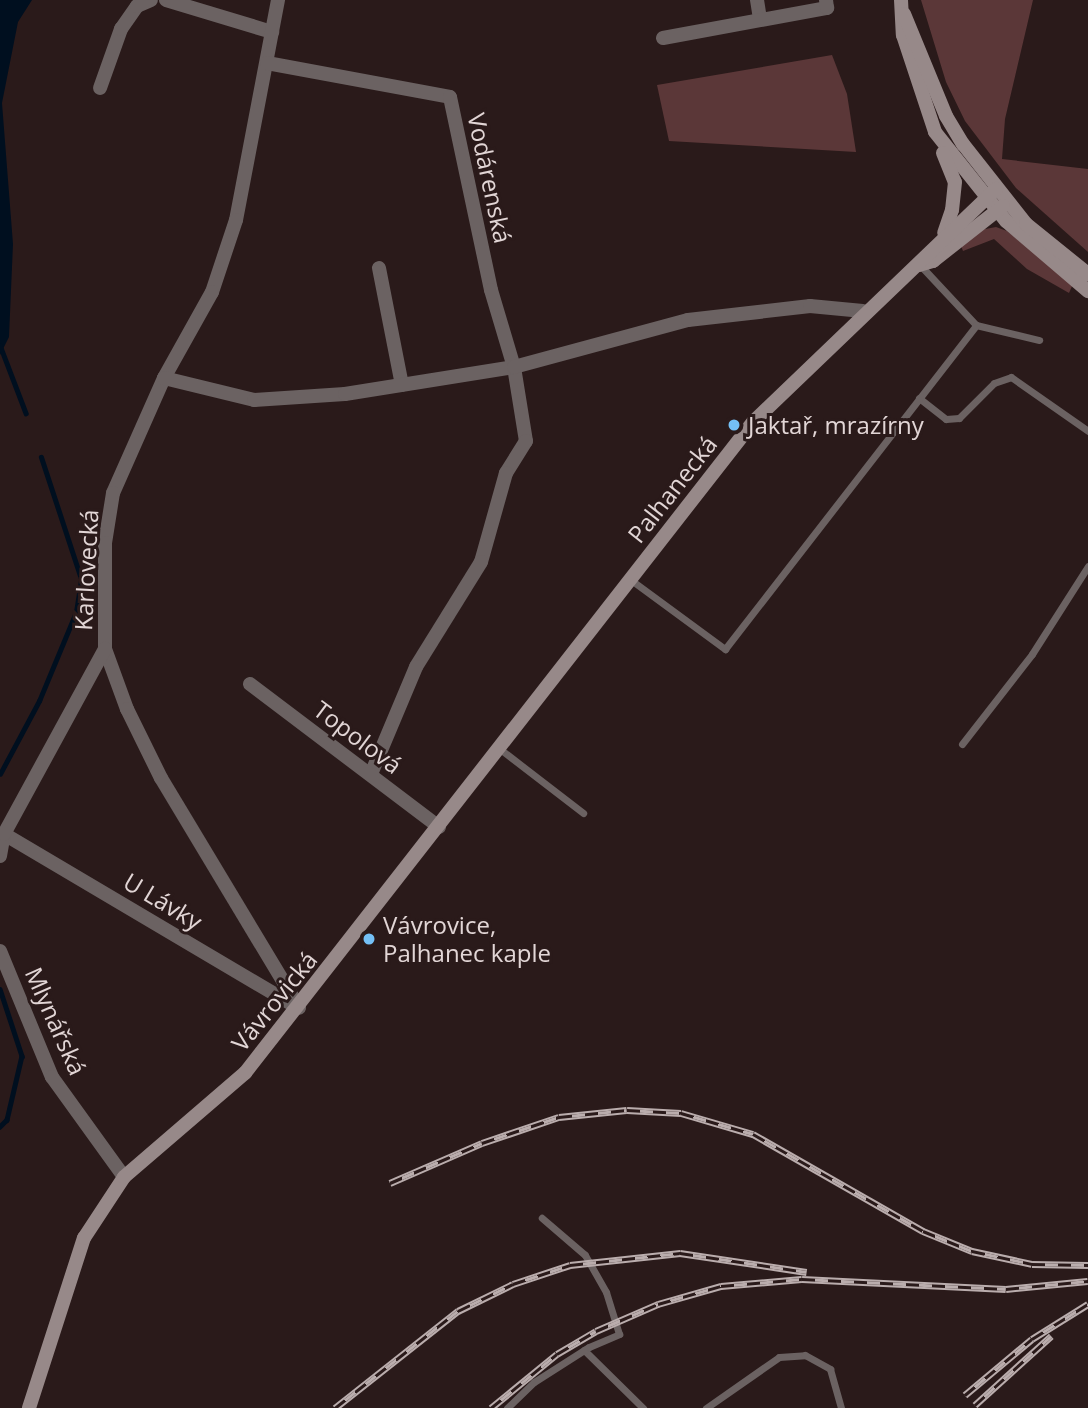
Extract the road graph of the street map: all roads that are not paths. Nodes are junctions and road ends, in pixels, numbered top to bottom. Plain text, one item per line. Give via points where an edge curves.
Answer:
1 (151, 0) edge
2 (166, 0) edge
3 (278, 0) edge
4 (757, 0) edge
5 (826, 0) edge
6 (902, 5) edge
7 (761, 20) junction
8 (272, 32) junction
9 (663, 38) dead end
10 (267, 63) junction
11 (100, 88) dead end
12 (935, 132) junction
13 (991, 193) junction
14 (1002, 207) junction
15 (941, 240) junction
16 (919, 265) junction
17 (379, 268) dead end
18 (1088, 274) edge
19 (1088, 292) edge
20 (863, 311) junction
21 (976, 325) junction
22 (1039, 340) dead end
23 (514, 367) junction
24 (164, 378) junction
25 (402, 385) junction
26 (919, 398) junction
27 (1088, 431) edge
28 (1088, 566) edge
29 (631, 580) junction
30 (590, 633) joint
31 (105, 649) junction
32 (250, 684) dead end
33 (962, 744) dead end
34 (500, 749) junction
35 (371, 774) junction
36 (583, 813) dead end
37 (439, 827) junction
38 (2, 832) edge
39 (0, 856) edge
40 (0, 951) edge
41 (299, 1008) junction
42 (124, 1177) junction
43 (542, 1218) dead end
44 (584, 1350) junction
45 (29, 1408) edge
46 (507, 1408) edge
47 (643, 1408) edge
48 (706, 1408) edge
49 (841, 1408) edge

1 - 11 street via 136,6 121,29
2 - 8 street
3 - 8 street, Karlovecká
4 - 7 street
5 - 7 street via 827,8
6 - 12 street via 903,35
6 - 13 street via 946,116
7 - 9 street
8 - 10 street, Karlovecká
10 - 23 street, Vodárenská via 450,97 491,290
10 - 24 street, Karlovecká via 236,220 212,292
12 - 13 street
12 - 15 street via 955,182 952,210
13 - 14 street
13 - 15 street, Palhanecká
14 - 16 street, Palhanecká via 933,261
14 - 18 street
14 - 19 street via 1032,247
15 - 16 street, Palhanecká
16 - 20 street, Palhanecká
16 - 21 lane
17 - 25 street
20 - 23 street via 810,306 688,320
20 - 29 street, Palhanecká via 753,422
21 - 22 lane
21 - 26 lane
23 - 25 street
23 - 35 street, Vodárenská via 526,441 506,473 481,562 416,667
24 - 25 street via 254,400
24 - 31 street, Karlovecká via 113,493 105,543
26 - 27 lane via 946,419 959,418 994,383 1011,377
26 - 29 lane via 725,649
28 - 33 lane via 1032,654
29 - 30 street, Palhanecká
30 - 34 street, Vávrovická
31 - 38 street
31 - 41 street, Karlovecká via 127,709 161,778
32 - 35 street, Topolová
34 - 36 lane
34 - 37 street, Vávrovická
35 - 37 street, Topolová
37 - 41 street, Vávrovická
38 - 39 street
38 - 41 street, U Lávky
40 - 42 street, Mlynářská via 52,1076
41 - 42 street, Vávrovická via 245,1073
42 - 45 street, Vávrovická via 84,1238
43 - 44 lane via 585,1255 606,1292 619,1334
44 - 46 lane via 534,1382
44 - 47 lane
48 - 49 lane via 779,1357 805,1355 830,1369

